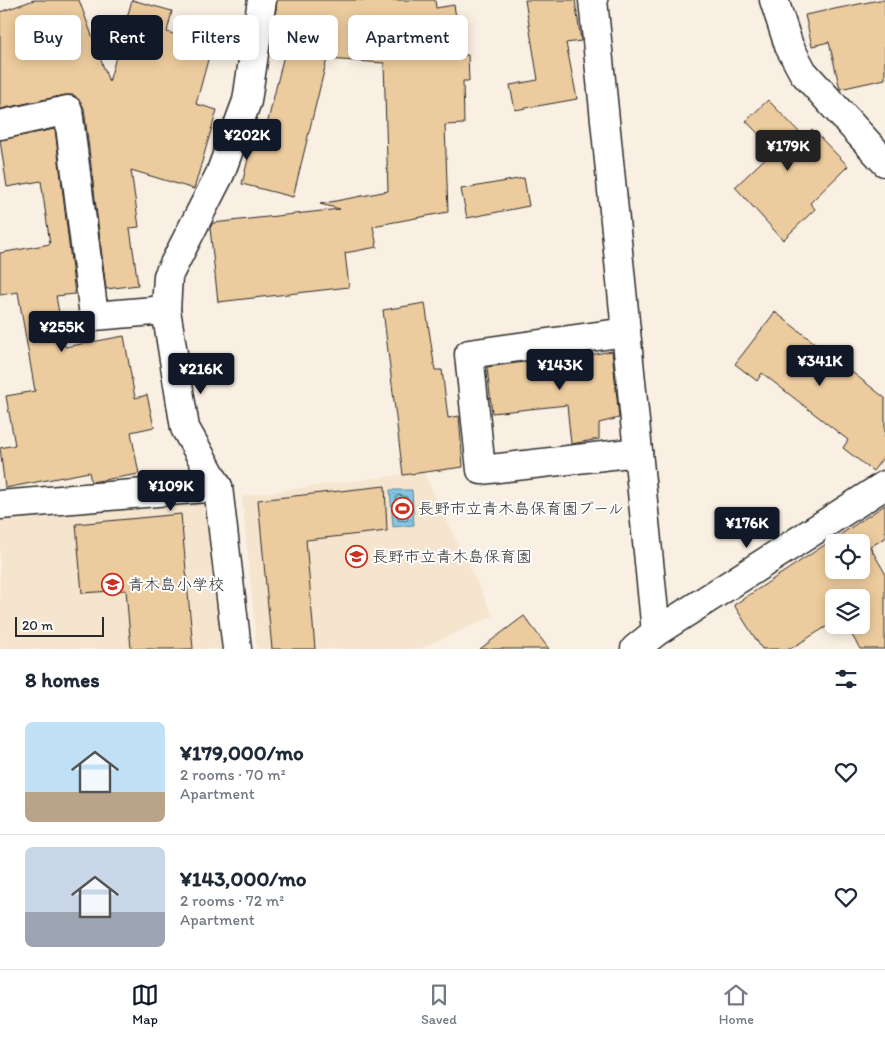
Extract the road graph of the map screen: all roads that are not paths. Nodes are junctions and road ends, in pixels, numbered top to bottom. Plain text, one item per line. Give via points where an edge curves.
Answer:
1 (262, 0) edge
2 (593, 0) edge
3 (774, 0) edge
4 (0, 125) edge
5 (885, 162) edge
6 (166, 310) junction
7 (626, 332) junction
8 (638, 452) junction
9 (885, 486) edge
10 (218, 487) junction
11 (0, 506) edge
12 (643, 644) edge
13 (237, 649) edge

1 - 6 street via 247,101 220,174 168,276
2 - 7 street
3 - 5 street via 789,46 803,72
4 - 6 street via 68,110 94,316
6 - 10 street via 185,428
7 - 8 street
7 - 8 street via 469,354 481,470
8 - 12 street
9 - 12 street
10 - 11 street
10 - 13 street

